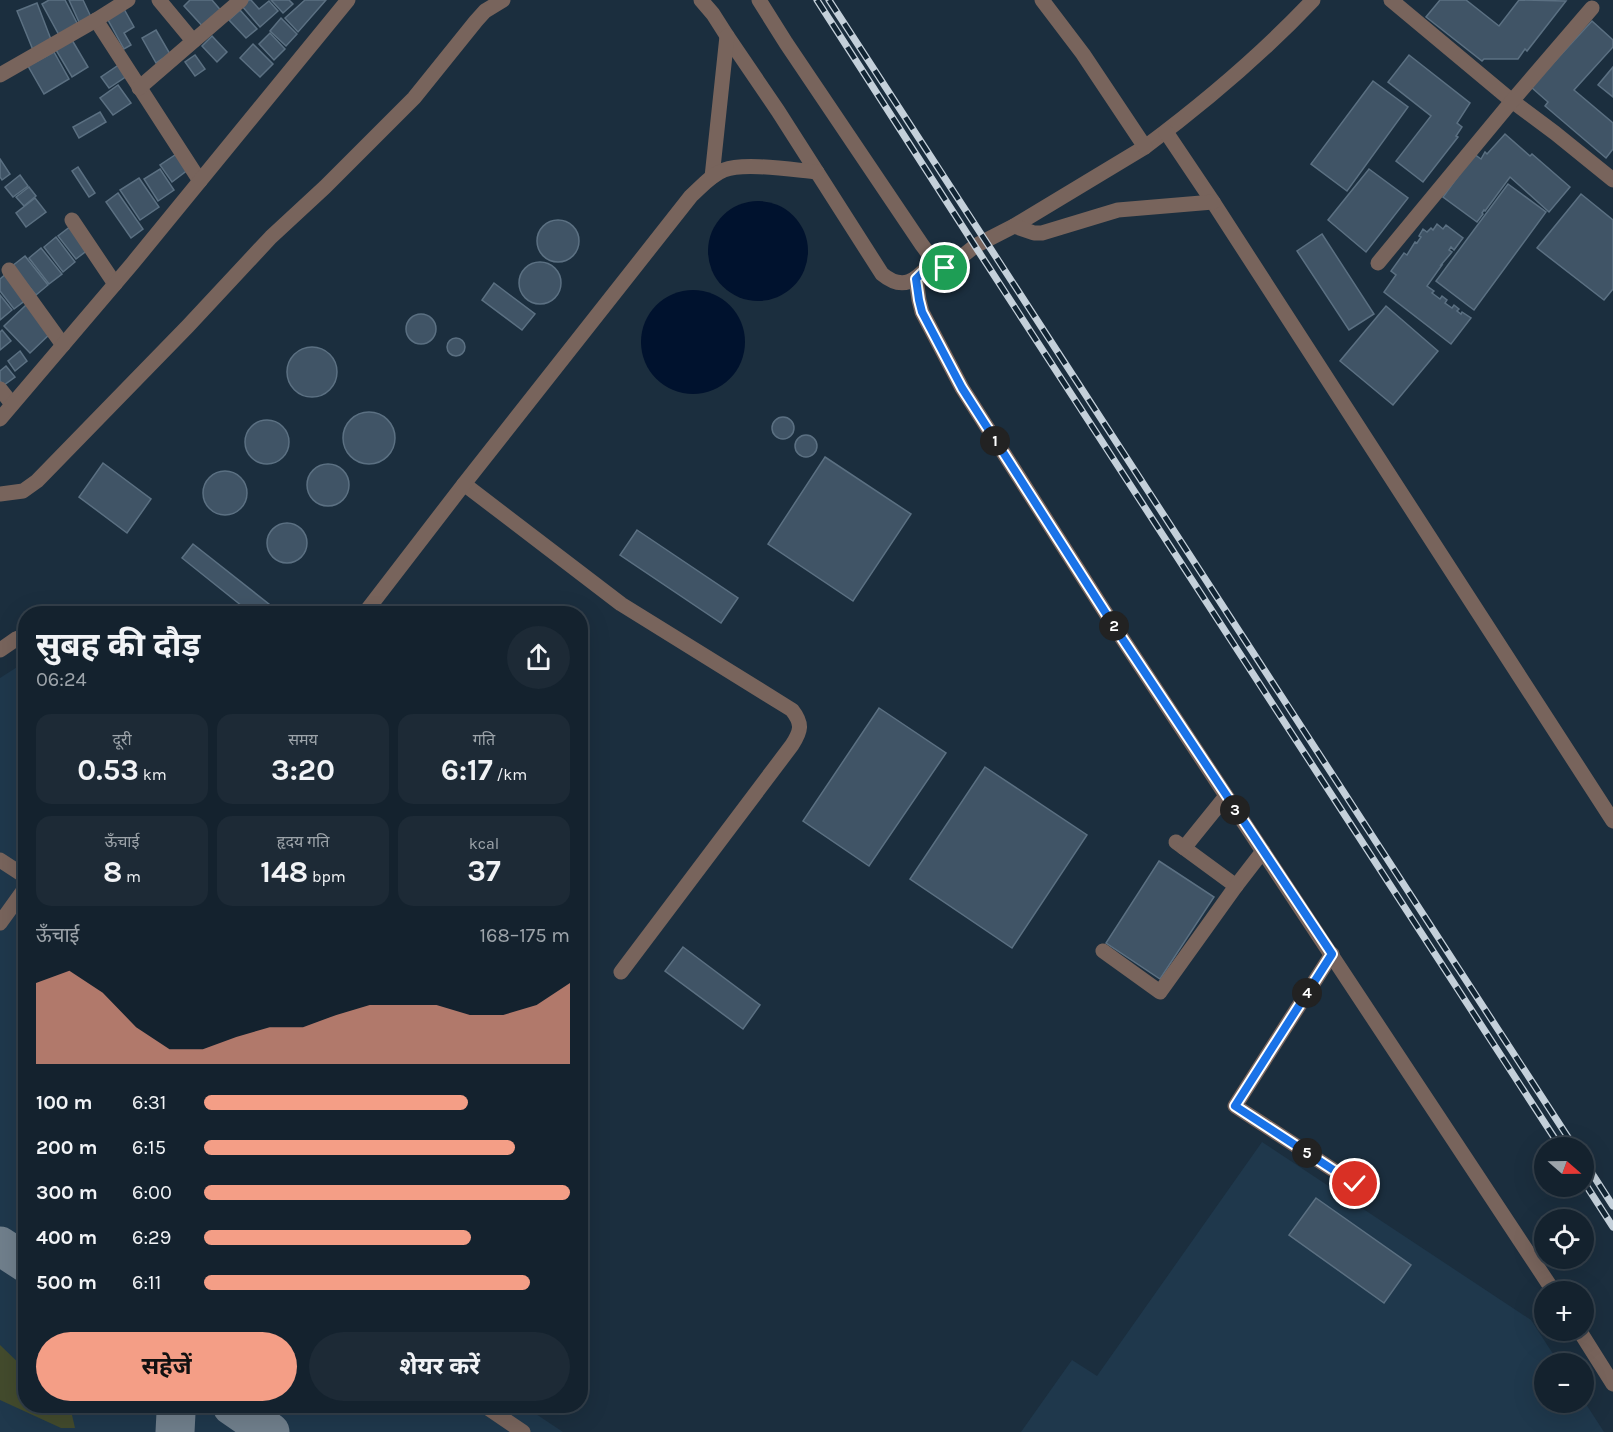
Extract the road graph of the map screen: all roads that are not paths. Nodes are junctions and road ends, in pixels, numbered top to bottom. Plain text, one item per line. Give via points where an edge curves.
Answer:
1 (128, 0) edge
2 (159, 0) edge
3 (241, 0) edge
4 (348, 0) edge
5 (503, 0) edge
6 (701, 0) edge
7 (759, 0) edge
8 (1042, 0) edge
9 (1313, 0) edge
10 (1390, 0) edge
11 (1592, 8) dead end
12 (96, 20) junction
13 (727, 36) junction
14 (193, 41) junction
15 (0, 75) edge
16 (139, 88) junction
17 (1512, 101) junction
18 (1166, 132) junction
19 (1145, 147) junction
20 (817, 172) junction
21 (712, 177) junction
22 (1613, 180) edge
23 (200, 181) junction
24 (1213, 202) junction
25 (72, 220) dead end
26 (1014, 226) junction
27 (934, 261) junction
28 (1378, 263) dead end
29 (9, 270) dead end
30 (916, 279) junction
31 (115, 284) junction
32 (63, 345) junction
33 (0, 389) edge
34 (12, 404) junction
35 (0, 418) edge
36 (464, 484) junction
37 (0, 494) edge
38 (370, 606) edge
39 (18, 638) edge
40 (0, 650) edge
41 (1226, 796) junction
42 (1611, 815) edge
43 (1263, 851) junction
44 (0, 860) edge
45 (18, 872) edge
46 (1236, 886) junction
47 (18, 898) edge
48 (0, 923) edge
49 (1103, 951) dead end
50 (1332, 954) junction
51 (621, 972) dead end
52 (1355, 1184) dead end
53 (1547, 1281) edge
54 (1586, 1341) edge
55 (1613, 1384) edge
56 (495, 1413) edge
57 (523, 1432) edge

1 - 12 street
2 - 14 street
3 - 14 street
4 - 23 street
5 - 37 street via 485,11 414,98 271,237 37,481 23,491
6 - 13 street
7 - 27 street
8 - 19 street
9 - 18 street via 1271,43
10 - 17 street
11 - 17 street
12 - 15 street
12 - 16 street
13 - 20 street
13 - 21 street
14 - 16 street
16 - 23 street
17 - 22 street
17 - 28 street
18 - 19 street
18 - 24 street
19 - 26 street
20 - 21 street via 739,166
20 - 30 street via 882,274 902,283
21 - 36 street via 684,204
23 - 31 street
24 - 26 street via 1118,210 1042,233
24 - 42 street
25 - 31 street
26 - 27 street via 975,246 950,266 938,266
27 - 30 street
29 - 32 street
30 - 41 street via 922,312 962,388
31 - 32 street
32 - 34 street
33 - 34 street
34 - 35 street
36 - 38 street
36 - 51 street via 621,603 799,718 799,732 792,745
39 - 40 street
41 - 43 street
41 - 46 street via 1180,845
43 - 46 street
43 - 50 street
44 - 45 street
46 - 49 street via 1160,992
47 - 48 street
50 - 52 street via 1235,1106
50 - 53 street
54 - 55 street
56 - 57 street

